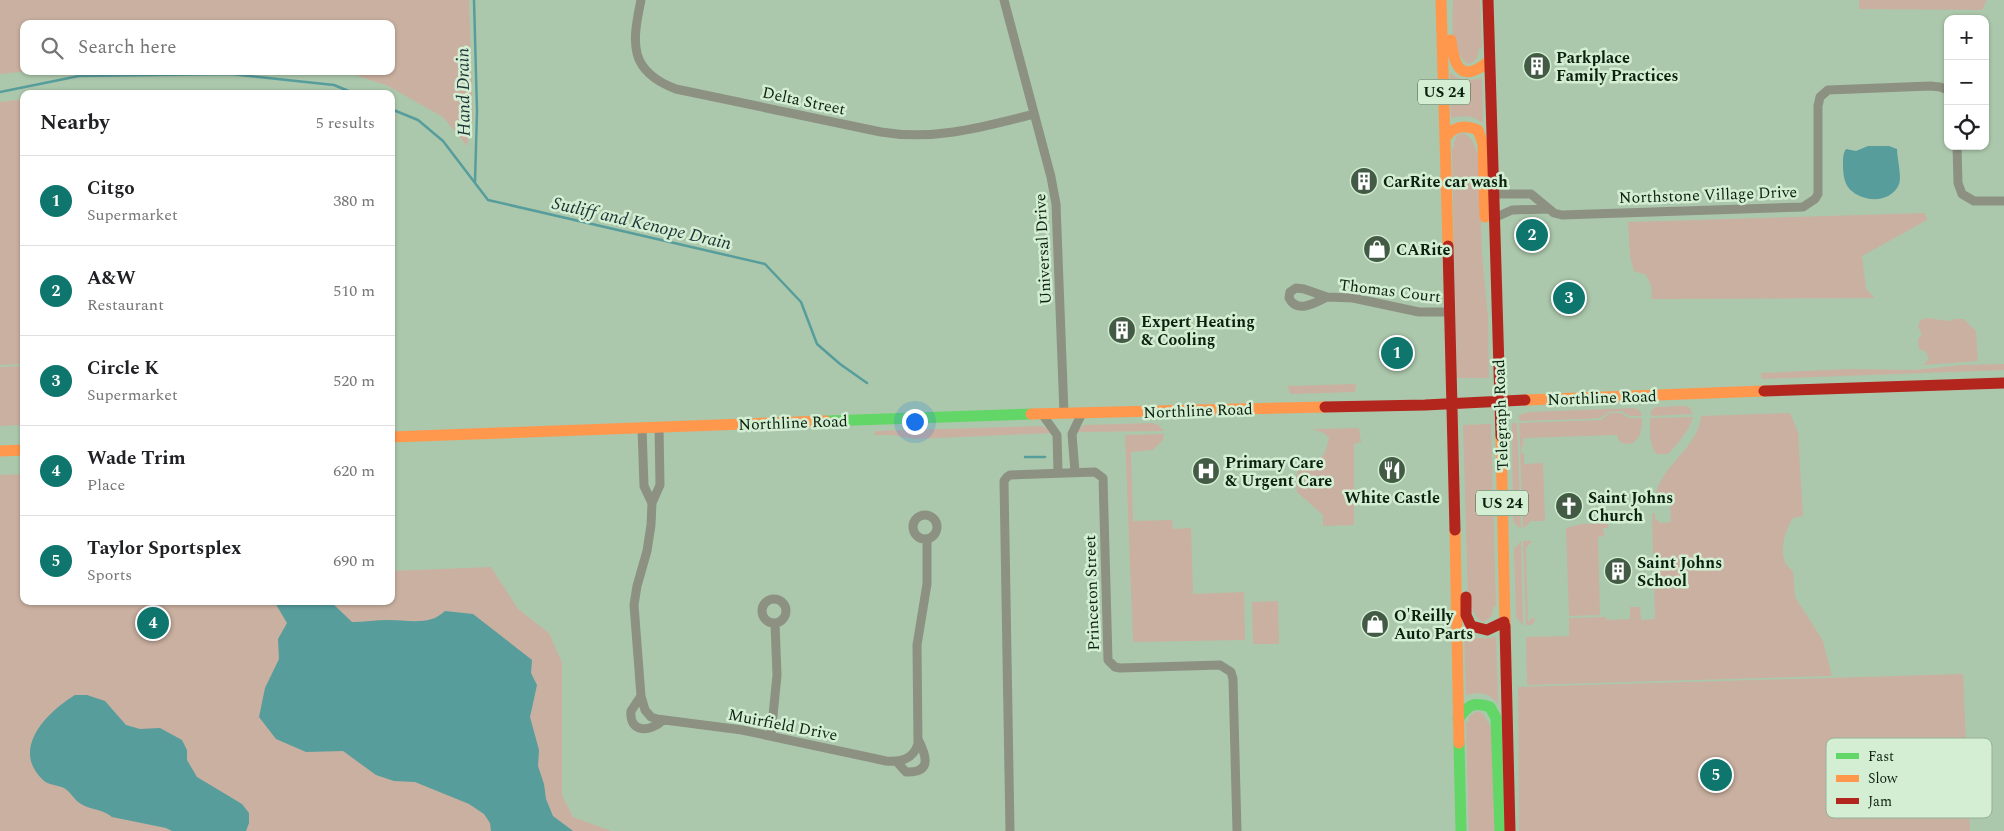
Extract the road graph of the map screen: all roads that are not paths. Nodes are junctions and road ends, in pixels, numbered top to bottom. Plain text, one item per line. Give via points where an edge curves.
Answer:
1 (641, 0) edge
2 (1004, 0) edge
3 (1441, 0) edge
4 (1450, 0) edge
5 (1488, 0) edge
6 (1489, 61) junction
7 (1944, 88) edge
8 (1034, 114) junction
9 (1445, 138) junction
10 (1957, 150) edge
11 (1494, 194) junction
12 (2004, 201) edge
13 (1548, 209) junction
14 (1494, 218) junction
15 (1327, 297) dead end
16 (1496, 297) junction
17 (1450, 312) junction
18 (2004, 383) edge
19 (1500, 401) junction
20 (1452, 403) junction
21 (1082, 413) junction
22 (1042, 414) junction
23 (1064, 414) junction
24 (659, 427) junction
25 (642, 428) junction
26 (1453, 435) junction
27 (395, 437) edge
28 (20, 450) edge
29 (0, 451) edge
30 (1075, 472) junction
31 (1058, 473) junction
32 (652, 503) junction
33 (927, 539) dead end
34 (1504, 622) junction
35 (775, 623) dead end
36 (641, 696) junction
37 (1458, 719) junction
38 (663, 720) junction
39 (771, 736) junction
40 (918, 738) junction
41 (897, 762) junction
42 (1010, 831) edge
43 (1237, 831) edge
44 (1461, 831) edge
45 (1500, 831) edge
46 (1510, 831) edge

1 - 8 street, Delta Street via 635,29 637,56 653,78 676,89 906,135 953,133
2 - 8 street, Universal Drive
3 - 9 main road, US 24
4 - 6 main road via 1451,55 1455,66 1462,71 1473,72
5 - 6 main road, Telegraph Road / US 24
6 - 11 main road, Telegraph Road / US 24
7 - 13 street, Northstone Village Drive via 1930,86 1828,90 1820,97 1818,106 1818,194 1803,207 1562,214
8 - 23 street, Universal Drive via 1052,177 1056,204
9 - 16 main road via 1454,128 1465,125 1478,130 1481,136 1486,252 1490,286
9 - 17 main road, US 24
10 - 12 street via 1958,183 1962,194 1974,201
11 - 13 street, Northstone Village Drive via 1531,194
11 - 14 main road, Telegraph Road / US 24
13 - 14 street, Northstone Village Drive via 1512,210
14 - 16 main road, Telegraph Road / US 24
15 - 17 street, Thomas Court via 1352,298 1419,312
16 - 19 main road, Telegraph Road / US 24
17 - 20 main road, US 24
18 - 19 main road, Northline Road
19 - 20 main road, Northline Road
19 - 34 main road, Telegraph Road / US 24
20 - 21 main road, Northline Road
20 - 26 main road, US 24
21 - 23 main road, Northline Road
21 - 30 street via 1072,434
22 - 23 main road, Northline Road
22 - 24 main road, Northline Road
22 - 31 street via 1057,435
24 - 25 main road, Northline Road
24 - 32 street via 660,485
25 - 27 main road, Northline Road
25 - 32 street via 644,486
26 - 34 main road via 1461,459 1466,615 1471,626 1487,630
26 - 37 main road, US 24
28 - 29 main road
30 - 31 street, Princeton Street
30 - 43 street, Princeton Street via 1095,472 1103,478 1108,656 1111,664 1120,668 1220,665 1232,674
31 - 42 street, Princeton Street via 1010,475 1004,481
32 - 36 street via 647,551 634,605
33 - 40 street via 927,584 916,646
34 - 46 main road, Telegraph Road / US 24
35 - 39 street via 777,675
36 - 38 street, Muirfield Drive via 648,713
36 - 38 street via 631,711 633,723 646,730 656,728
37 - 44 main road, US 24
37 - 45 main road via 1467,708 1478,703 1490,708 1496,718
38 - 39 street, Muirfield Drive
39 - 41 street, Muirfield Drive
40 - 41 street via 914,753
40 - 41 street, Muirfield Drive via 926,759 921,770 906,772

